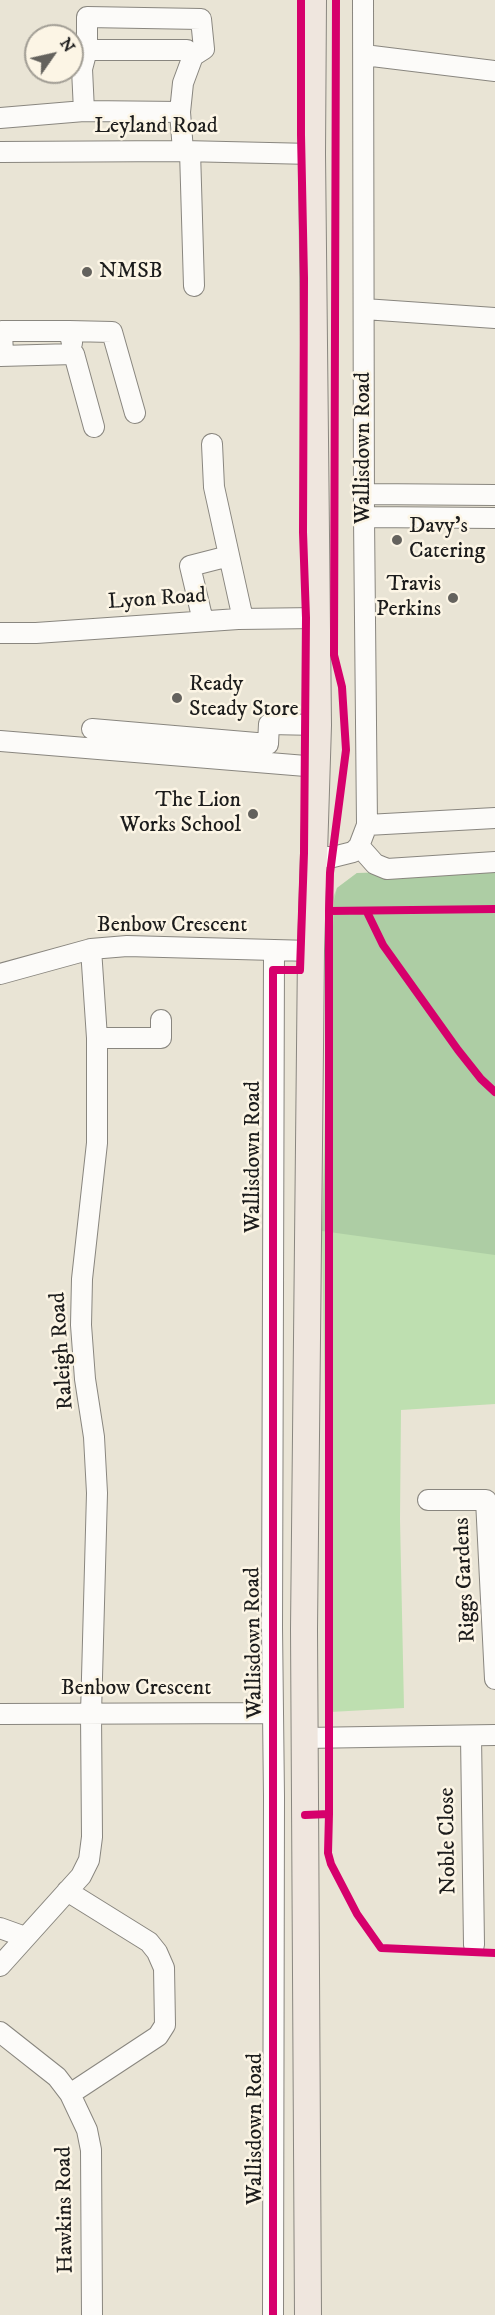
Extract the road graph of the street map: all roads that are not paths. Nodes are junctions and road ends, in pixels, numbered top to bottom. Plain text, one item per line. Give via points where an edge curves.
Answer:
1 (314, 0) edge
2 (363, 0) edge
3 (87, 50) junction
4 (193, 56) junction
5 (364, 56) junction
6 (495, 71) edge
7 (84, 111) junction
8 (180, 112) junction
9 (0, 118) edge
10 (186, 151) junction
11 (0, 152) edge
12 (312, 154) junction
13 (194, 286) dead end
14 (364, 309) junction
15 (495, 318) edge
16 (69, 331) junction
17 (74, 354) junction
18 (2, 356) edge
19 (135, 413) dead end
20 (94, 427) dead end
21 (212, 444) dead end
22 (364, 494) junction
23 (495, 495) edge
24 (364, 517) junction
25 (495, 518) edge
26 (229, 556) junction
27 (317, 618) junction
28 (243, 619) junction
29 (203, 621) junction
30 (0, 633) edge
31 (318, 725) junction
32 (92, 729) dead end
33 (0, 741) edge
34 (318, 767) junction
35 (495, 818) edge
36 (367, 825) junction
37 (358, 846) junction
38 (313, 857) junction
39 (495, 862) edge
40 (91, 949) junction
41 (274, 951) junction
42 (311, 951) junction
43 (0, 974) edge
44 (161, 1020) dead end
45 (97, 1038) junction
46 (428, 1500) dead end
47 (272, 1627) junction
48 (304, 1629) junction
49 (495, 1679) edge
50 (273, 1713) junction
51 (0, 1714) edge
52 (92, 1714) junction
53 (495, 1735) edge
54 (471, 1736) junction
55 (304, 1738) junction
56 (67, 1891) junction
57 (0, 1928) edge
58 (25, 1936) junction
59 (474, 1945) dead end
60 (0, 1966) edge
61 (0, 2032) edge
62 (70, 2094) junction
63 (92, 2315) edge
64 (273, 2315) edge
65 (308, 2315) edge

1 - 12 main road
2 - 5 street, Wallisdown Road
3 - 4 street via 187,50
3 - 4 street via 87,17 201,19 204,49
3 - 7 street via 82,69
4 - 8 street via 183,83
5 - 6 street
5 - 14 street, Wallisdown Road
7 - 8 street
7 - 9 street
8 - 10 street
10 - 11 street, Leyland Road
10 - 12 street, Leyland Road
10 - 13 street
12 - 27 main road
14 - 15 street
14 - 22 street, Wallisdown Road
16 - 17 street
16 - 18 street via 2,331
16 - 19 street via 112,332
17 - 18 street
17 - 20 street
21 - 26 street via 214,487
22 - 23 street
22 - 24 street, Wallisdown Road
24 - 25 street
24 - 36 street, Wallisdown Road
26 - 28 street
26 - 29 street via 190,566
27 - 28 street, Lyon Road
27 - 31 main road
28 - 29 street, Lyon Road
29 - 30 street, Lyon Road
31 - 32 street via 269,724 268,744
31 - 34 main road
33 - 34 street
34 - 38 main road
35 - 36 street
36 - 37 street, Wallisdown Road
37 - 38 street via 353,852
37 - 39 street via 375,864 387,869
38 - 42 main road
40 - 41 street, Benbow Crescent via 127,946
40 - 43 street, Benbow Crescent
40 - 45 street, Raleigh Road
41 - 42 street, Benbow Crescent
41 - 47 street, Wallisdown Road
42 - 48 main road
44 - 45 street via 161,1038
45 - 52 street, Raleigh Road via 97,1143 82,1279 81,1325 97,1493
46 - 49 street, Riggs Gardens via 486,1500
47 - 48 street, Wallisdown Road
47 - 50 street, Wallisdown Road
48 - 55 main road
50 - 52 street, Benbow Crescent
50 - 64 street, Wallisdown Road
51 - 52 street, Benbow Crescent
52 - 56 street, Raleigh Road via 89,1860
53 - 54 street
54 - 55 street
54 - 59 street, Noble Close
55 - 65 main road
56 - 58 street, Raleigh Road
56 - 62 street via 149,1942 157,1952 164,1968 165,2025 158,2036
57 - 58 street
58 - 60 street, Raleigh Road
61 - 62 street, Hawkins Road via 49,2070
62 - 63 street, Hawkins Road via 83,2120 91,2150

